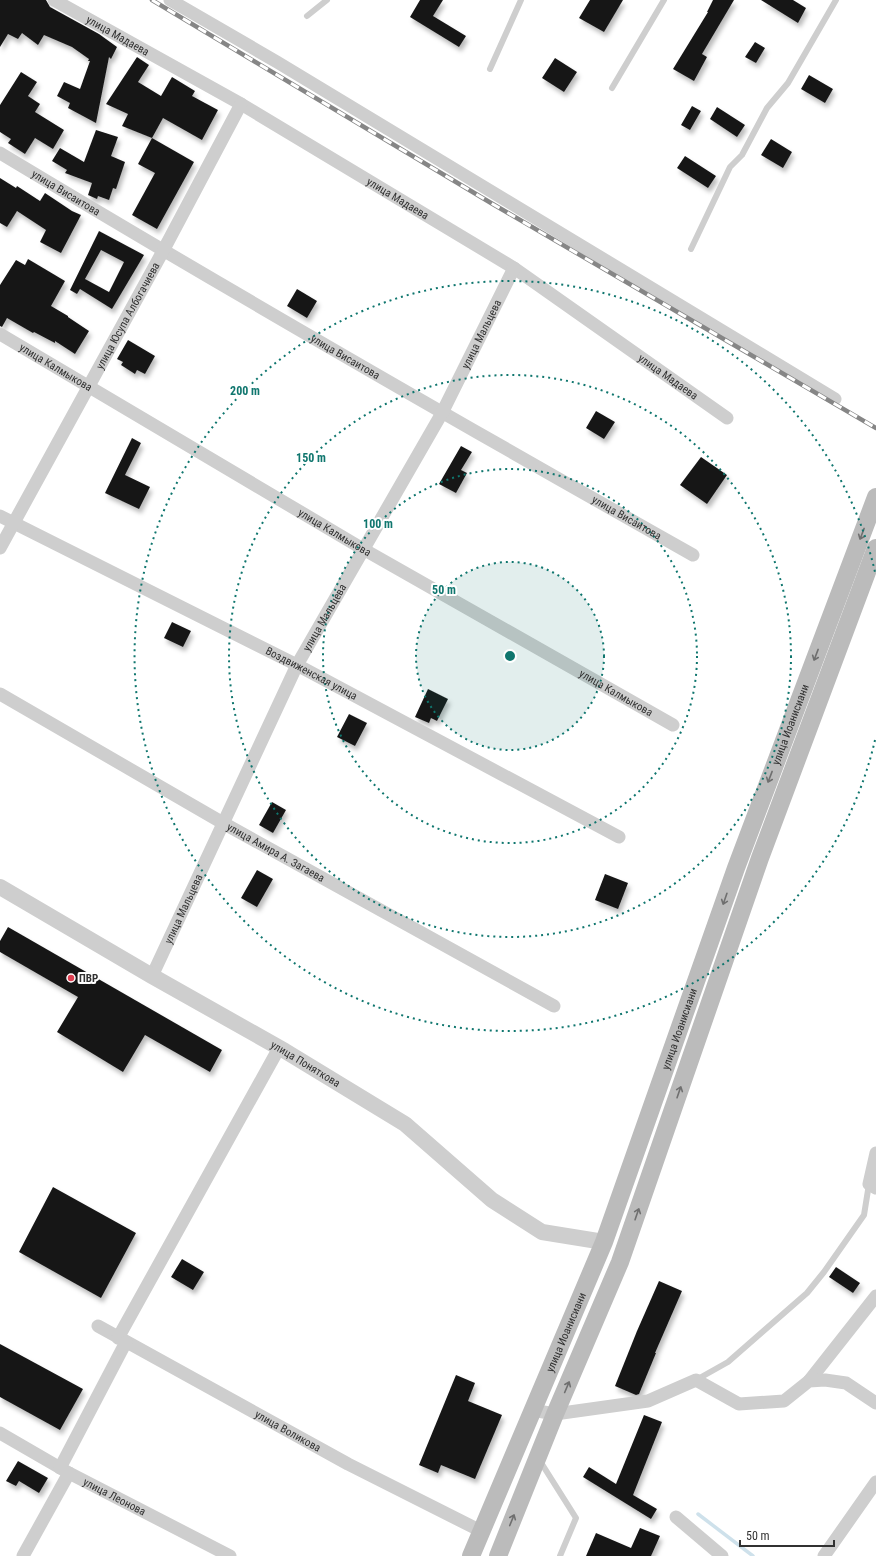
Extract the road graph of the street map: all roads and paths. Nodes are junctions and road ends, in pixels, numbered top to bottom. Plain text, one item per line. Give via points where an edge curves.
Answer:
1 (54, 0) edge
2 (170, 0) edge
3 (327, 0) edge
4 (521, 0) edge
5 (664, 0) edge
6 (836, 0) edge
7 (307, 16) dead end
8 (490, 69) dead end
9 (612, 88) dead end
10 (241, 104) junction
11 (0, 153) edge
12 (692, 249) dead end
13 (163, 251) junction
14 (514, 268) junction
15 (0, 334) edge
16 (89, 388) junction
17 (835, 399) dead end
18 (442, 413) junction
19 (727, 418) dead end
20 (876, 497) edge
21 (0, 516) edge
22 (13, 523) junction
23 (0, 548) edge
24 (876, 548) edge
25 (363, 549) junction
26 (693, 555) dead end
27 (297, 665) junction
28 (0, 694) edge
29 (673, 725) dead end
30 (223, 823) junction
31 (620, 837) dead end
32 (0, 887) edge
33 (152, 976) junction
34 (554, 1006) dead end
35 (279, 1048) junction
36 (876, 1153) edge
37 (872, 1186) edge
38 (630, 1234) junction
39 (604, 1242) junction
40 (620, 1262) junction
41 (876, 1296) edge
42 (98, 1326) dead end
43 (122, 1340) junction
44 (696, 1380) junction
45 (809, 1381) junction
46 (876, 1403) edge
47 (532, 1410) junction
48 (555, 1414) junction
49 (0, 1433) edge
50 (538, 1458) junction
51 (64, 1470) junction
52 (876, 1482) edge
53 (676, 1517) dead end
54 (481, 1531) junction
55 (23, 1556) edge
56 (230, 1556) edge
57 (471, 1556) edge
58 (498, 1556) edge
59 (560, 1556) edge
60 (722, 1556) edge
61 (824, 1556) edge

1 - 10 street, улица Мадаева
2 - 17 street
3 - 7 lane
4 - 8 lane
5 - 9 lane
6 - 12 lane via 788,83 766,108 742,155 730,166
10 - 13 street, улица Юсупа Албогачиева
10 - 14 street, улица Мадаева
11 - 13 street, улица Висаитова
13 - 16 street, улица Юсупа Албогачиева
13 - 18 street, улица Висаитова
14 - 18 street, улица Мальцева
14 - 19 street, улица Мадаева
15 - 16 street, улица Калмыкова
16 - 22 street, улица Юсупа Албогачиева
16 - 25 street, улица Калмыкова
18 - 25 street, улица Мальцева
18 - 26 street, улица Висаитова
20 -> 39 main road, улица Иоанисиани via 736,868
21 - 22 street, Воздвиженская улица
22 - 23 street, улица Юсупа Албогачиева
22 - 27 street, Воздвиженская улица
38 -> 24 main road, улица Иоанисиани via 760,858
25 - 27 street, улица Мальцева
25 - 29 street, улица Калмыкова
27 - 30 street, улица Мальцева
27 - 31 street, Воздвиженская улица
28 - 30 street, улица Амира А. Загаева
30 - 33 street, улица Мальцева
30 - 34 street, улица Амира А. Загаева
32 - 33 street, улица Поняткова
33 - 35 street, улица Поняткова
35 - 39 street, улица Поняткова via 405,1124 492,1200 542,1232
35 - 43 street
36 - 37 street
37 - 44 lane via 864,1215 807,1293 728,1362
38 - 39 main road
38 - 40 main road, улица Иоанисиани
39 - 40 main road
39 - 47 main road, улица Иоанисиани
48 -> 40 main road, улица Иоанисиани
41 - 45 street
42 - 43 street, улица Воликова
43 - 51 street
43 - 54 street, улица Воликова via 348,1464
44 - 45 street via 739,1404 784,1401
44 - 48 street via 648,1400
45 - 46 street via 846,1382
47 - 48 street
47 - 54 main road, улица Иоанисиани
48 - 50 main road, улица Иоанисиани
49 - 51 street, улица Леонова
58 -> 50 main road, улица Иоанисиани
50 - 59 lane via 576,1518
51 - 55 street
51 - 56 street, улица Леонова
52 - 61 street
53 - 60 street
54 - 57 main road, улица Иоанисиани

